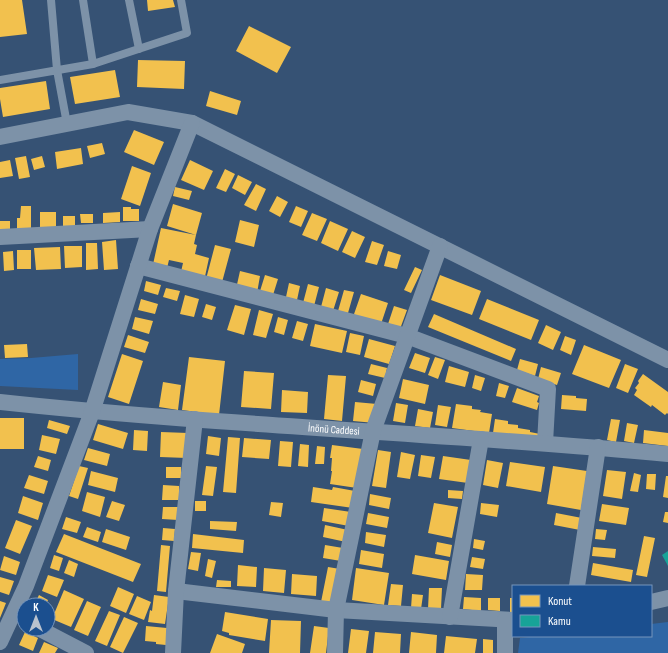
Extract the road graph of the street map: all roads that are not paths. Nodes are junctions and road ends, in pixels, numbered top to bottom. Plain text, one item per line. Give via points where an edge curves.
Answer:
1 (51, 0) edge
2 (83, 0) edge
3 (129, 0) edge
4 (181, 0) edge
5 (139, 49) junction
6 (93, 64) junction
7 (57, 70) junction
8 (0, 80) edge
9 (192, 123) junction
10 (66, 124) junction
11 (0, 137) edge
12 (150, 229) junction
13 (0, 237) edge
14 (440, 246) junction
15 (138, 266) junction
16 (407, 336) junction
17 (668, 360) edge
18 (0, 402) edge
19 (92, 412) junction
20 (195, 419) junction
21 (373, 431) junction
22 (481, 439) junction
23 (545, 443) junction
24 (598, 447) junction
25 (668, 454) edge
26 (577, 585) edge
27 (176, 592) junction
28 (23, 597) edge
29 (668, 598) edge
30 (652, 602) edge
31 (336, 610) junction
32 (450, 616) junction
33 (509, 620) edge
34 (16, 621) edge
35 (55, 637) edge
36 (0, 642) edge
37 (86, 653) edge
38 (173, 653) edge
39 (335, 653) edge
40 (505, 653) edge

1 - 7 lane
2 - 6 lane
3 - 5 lane
4 - 5 lane via 186,33
5 - 6 lane
6 - 7 lane
7 - 8 lane
7 - 10 lane
9 - 10 street via 128,112
9 - 12 street
9 - 14 street
10 - 11 street
12 - 13 street
12 - 15 street
14 - 16 street
14 - 17 street
15 - 16 street
15 - 19 street
16 - 21 street
16 - 23 street via 548,389
18 - 19 street, İnönü Caddesi
19 - 20 street, İnönü Caddesi
19 - 28 street
20 - 21 street, İnönü Caddesi
20 - 27 street
21 - 22 street, İnönü Caddesi
21 - 31 street
22 - 23 street, İnönü Caddesi
22 - 32 street
23 - 24 street, İnönü Caddesi
24 - 25 street, İnönü Caddesi
24 - 26 street
27 - 31 street
27 - 38 street
29 - 30 street
31 - 32 street
31 - 39 street
32 - 33 street
33 - 40 street
34 - 36 street
35 - 37 street

